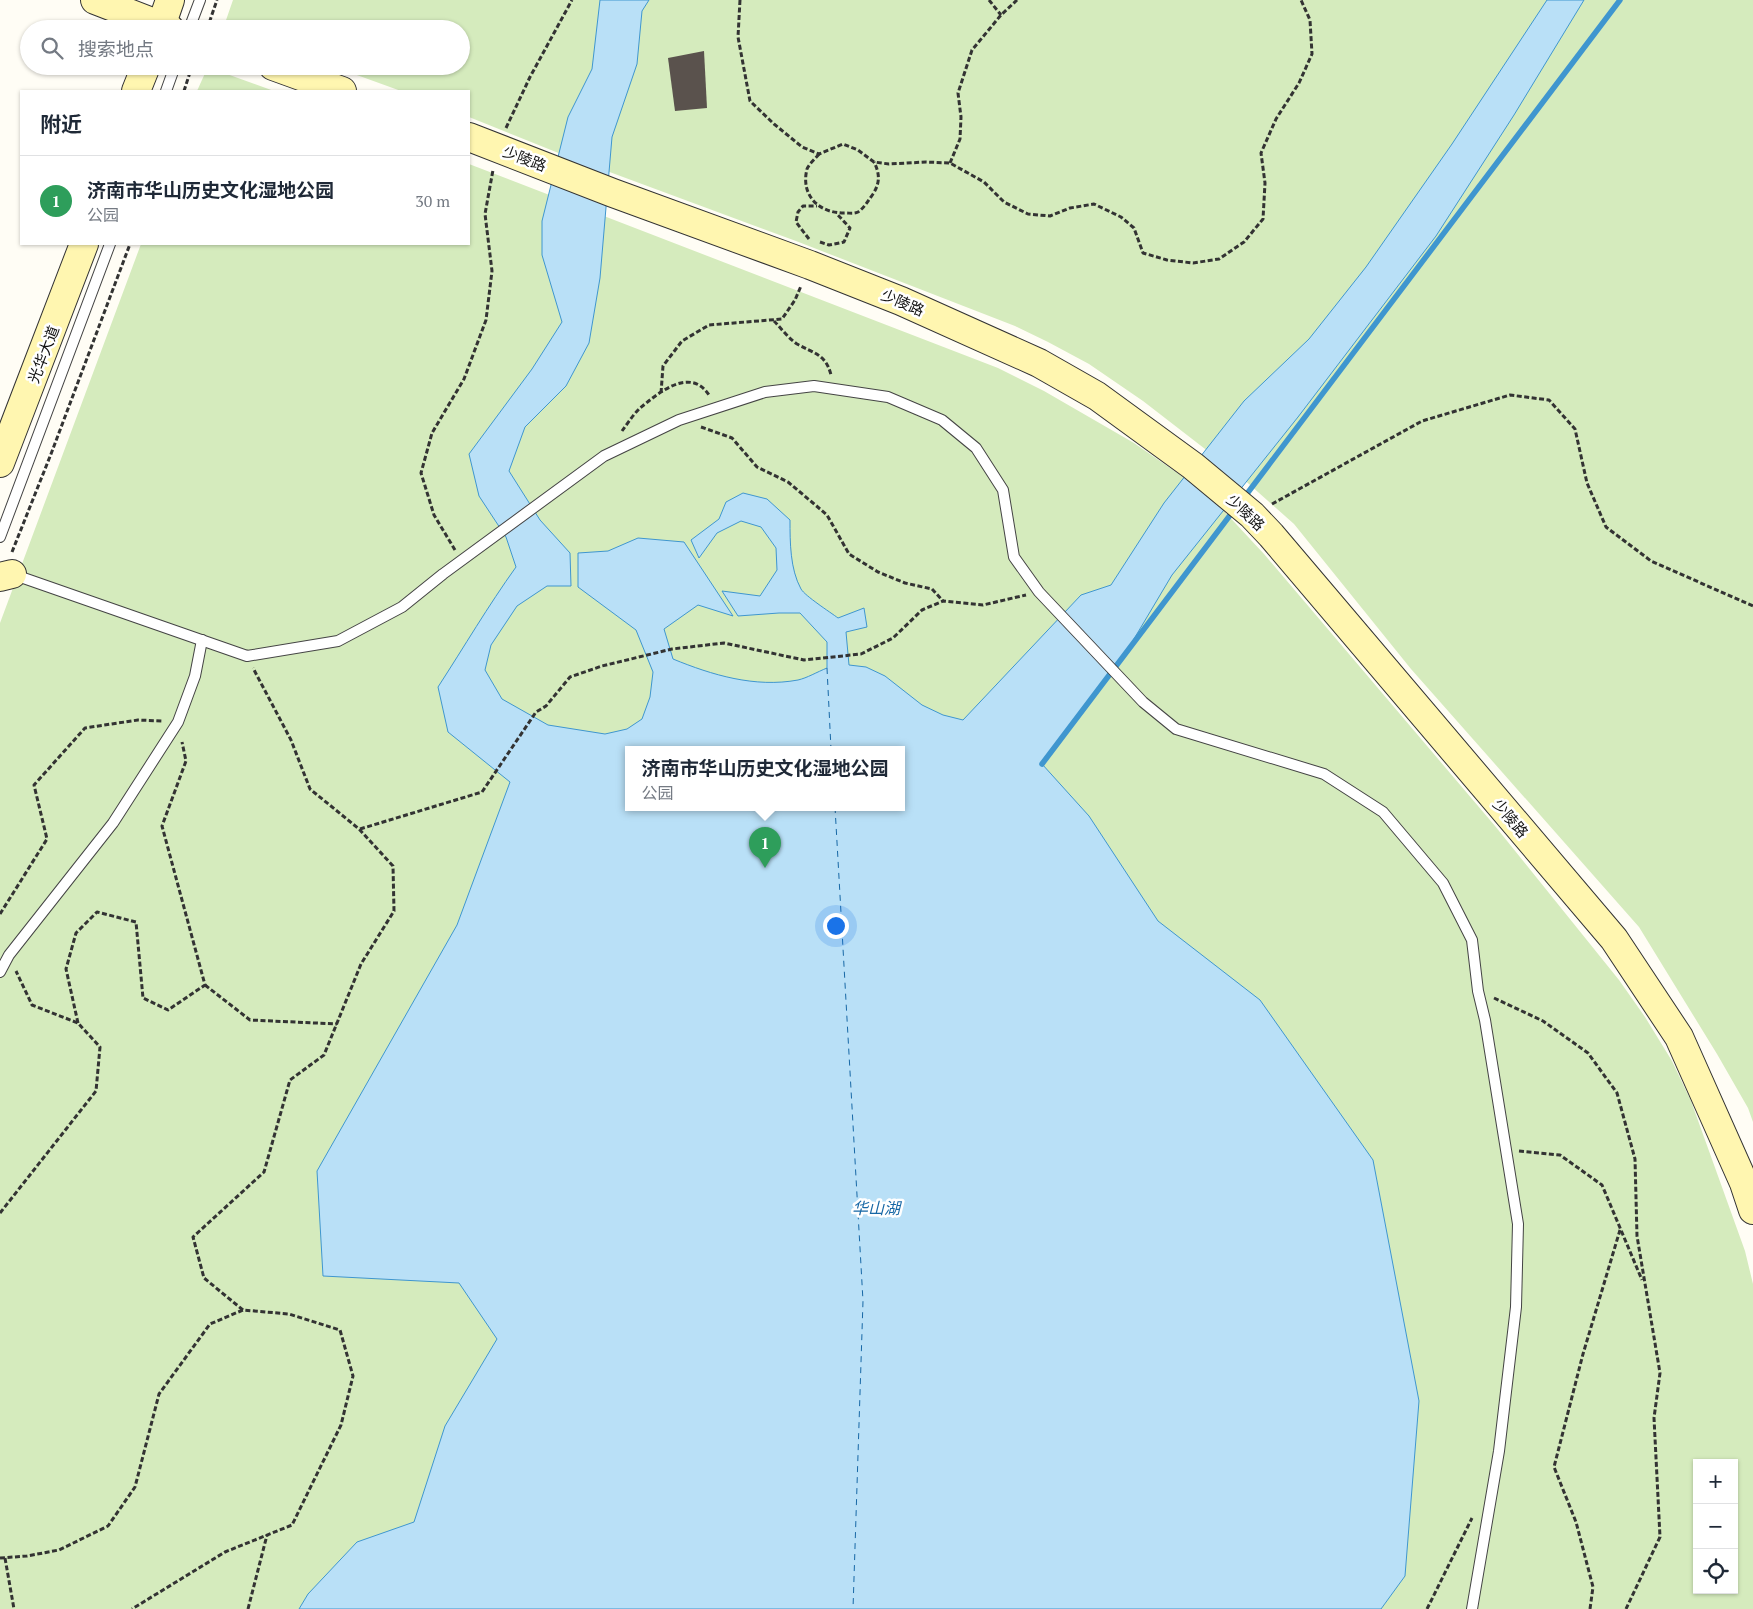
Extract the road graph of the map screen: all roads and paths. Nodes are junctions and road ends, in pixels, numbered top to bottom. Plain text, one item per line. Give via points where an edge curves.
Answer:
1 (95, 0) edge
2 (170, 0) edge
3 (200, 0) edge
4 (217, 0) edge
5 (572, 0) edge
6 (740, 0) edge
7 (989, 0) edge
8 (1017, 0) edge
9 (1301, 0) edge
10 (1001, 15) junction
11 (144, 20) edge
12 (166, 20) edge
13 (192, 20) edge
14 (210, 20) edge
15 (142, 75) edge
16 (172, 75) edge
17 (189, 75) edge
18 (298, 75) edge
19 (136, 90) edge
20 (166, 90) edge
21 (184, 90) edge
22 (339, 90) edge
23 (470, 138) edge
24 (497, 148) junction
25 (819, 154) junction
26 (874, 162) junction
27 (950, 163) junction
28 (817, 206) junction
29 (837, 213) junction
30 (84, 245) edge
31 (110, 245) edge
32 (130, 245) edge
33 (810, 265) junction
34 (773, 321) junction
35 (835, 389) junction
36 (662, 393) junction
37 (716, 407) junction
38 (679, 420) junction
39 (604, 456) junction
40 (0, 463) edge
41 (1252, 515) junction
42 (0, 537) edge
43 (462, 561) junction
44 (4, 576) edge
45 (1039, 592) junction
46 (943, 601) junction
47 (1753, 606) edge
48 (202, 640) junction
49 (247, 656) junction
50 (178, 722) junction
51 (359, 829) junction
52 (0, 914) edge
53 (9, 955) junction
54 (0, 972) edge
55 (205, 985) junction
56 (1478, 991) junction
57 (78, 1023) junction
58 (337, 1024) junction
59 (1506, 1149) junction
60 (1753, 1210) edge
61 (0, 1213) edge
62 (1620, 1230) junction
63 (1645, 1286) junction
64 (243, 1310) junction
65 (1475, 1513) dead end
66 (267, 1535) junction
67 (2, 1558) edge
68 (14, 1609) edge
69 (132, 1609) edge
70 (248, 1609) edge
71 (1427, 1609) edge
72 (1472, 1609) edge
73 (1590, 1609) edge
74 (1626, 1609) edge

1 - 11 street
2 - 12 street
3 - 13 lane
4 - 14 path
5 - 24 path via 530,77
6 - 25 path via 738,36 750,101 802,147
7 - 10 path
8 - 10 path
9 - 27 path via 1310,20 1312,54 1261,153 1265,183 1263,218 1244,242 1219,259 1193,263 1143,253 1134,228 1094,204 1050,216 1028,214 1004,202 984,182
10 - 27 path via 972,50 958,93 960,139
15 - 19 street
16 - 20 lane
17 - 21 path
18 - 22 street
23 - 24 street, 少陵路
24 - 33 street, 少陵路
24 - 43 path via 485,214 492,271 486,320 464,379 432,433 421,473 434,515
25 - 26 path via 843,144
25 - 28 path via 808,168 806,182
26 - 27 path
26 - 29 path via 880,174 876,189 865,206 856,213
28 - 29 path
28 - 29 path via 803,206 798,212 796,222 808,239 829,245 844,242 850,228
30 - 40 street, 光华大道
31 - 42 lane
32 - 44 path
33 - 34 path via 795,300 782,319
33 - 41 street, 少陵路 via 901,301 1039,363 1097,396 1193,466
34 - 35 path via 796,343 816,352 829,365
34 - 36 path via 709,325 682,341 663,366
35 - 37 lane via 814,386 765,392
35 - 45 lane via 888,397 942,420 976,448 1003,490 1014,557
36 - 37 path via 673,385 688,381 703,387
36 - 39 path via 638,410
37 - 38 lane
38 - 39 lane
38 - 46 path via 732,438 757,467 788,482 827,515 849,554 905,583 932,589
39 - 43 lane
41 - 47 path via 1422,421 1510,395 1549,400 1575,429 1587,483 1606,527 1651,561
41 - 60 street, 少陵路 via 1614,939 1679,1037
43 - 49 lane via 402,607 338,641
44 - 48 lane
45 - 46 path via 983,605
45 - 56 lane via 1143,702 1176,729 1324,774 1382,812 1443,883 1472,940
46 - 51 path via 922,610 893,638 861,654 804,660 724,643 672,649 570,677 546,706 536,712 482,792
48 - 49 lane
48 - 50 lane via 195,676
49 - 51 path via 292,740 310,789
50 - 52 path via 138,720 85,728 34,785 47,839
50 - 53 lane via 113,822
50 - 55 path via 186,760 162,826
51 - 58 path via 392,866 394,910 361,964
53 - 54 lane
53 - 57 path via 32,1005
55 - 57 path via 168,1010 143,998 136,922 97,912 76,933 66,969
55 - 58 path via 250,1020
56 - 59 lane
56 - 63 path via 1543,1021 1588,1053 1617,1094 1636,1159 1637,1236
57 - 61 path via 100,1047 96,1091
58 - 64 path via 324,1055 290,1080 264,1172 193,1237 204,1278
59 - 62 path via 1560,1155 1602,1185
59 - 72 lane via 1518,1224 1516,1307 1499,1450
62 - 63 path
62 - 73 path via 1554,1467 1576,1522 1593,1587
63 - 74 path via 1660,1373 1654,1418 1660,1537
64 - 66 path via 289,1314 340,1330 353,1376 341,1425 292,1524
64 - 67 path via 210,1324 159,1394 135,1487 108,1526 59,1550
65 - 71 path
66 - 69 path via 225,1552
66 - 70 path
67 - 68 path

